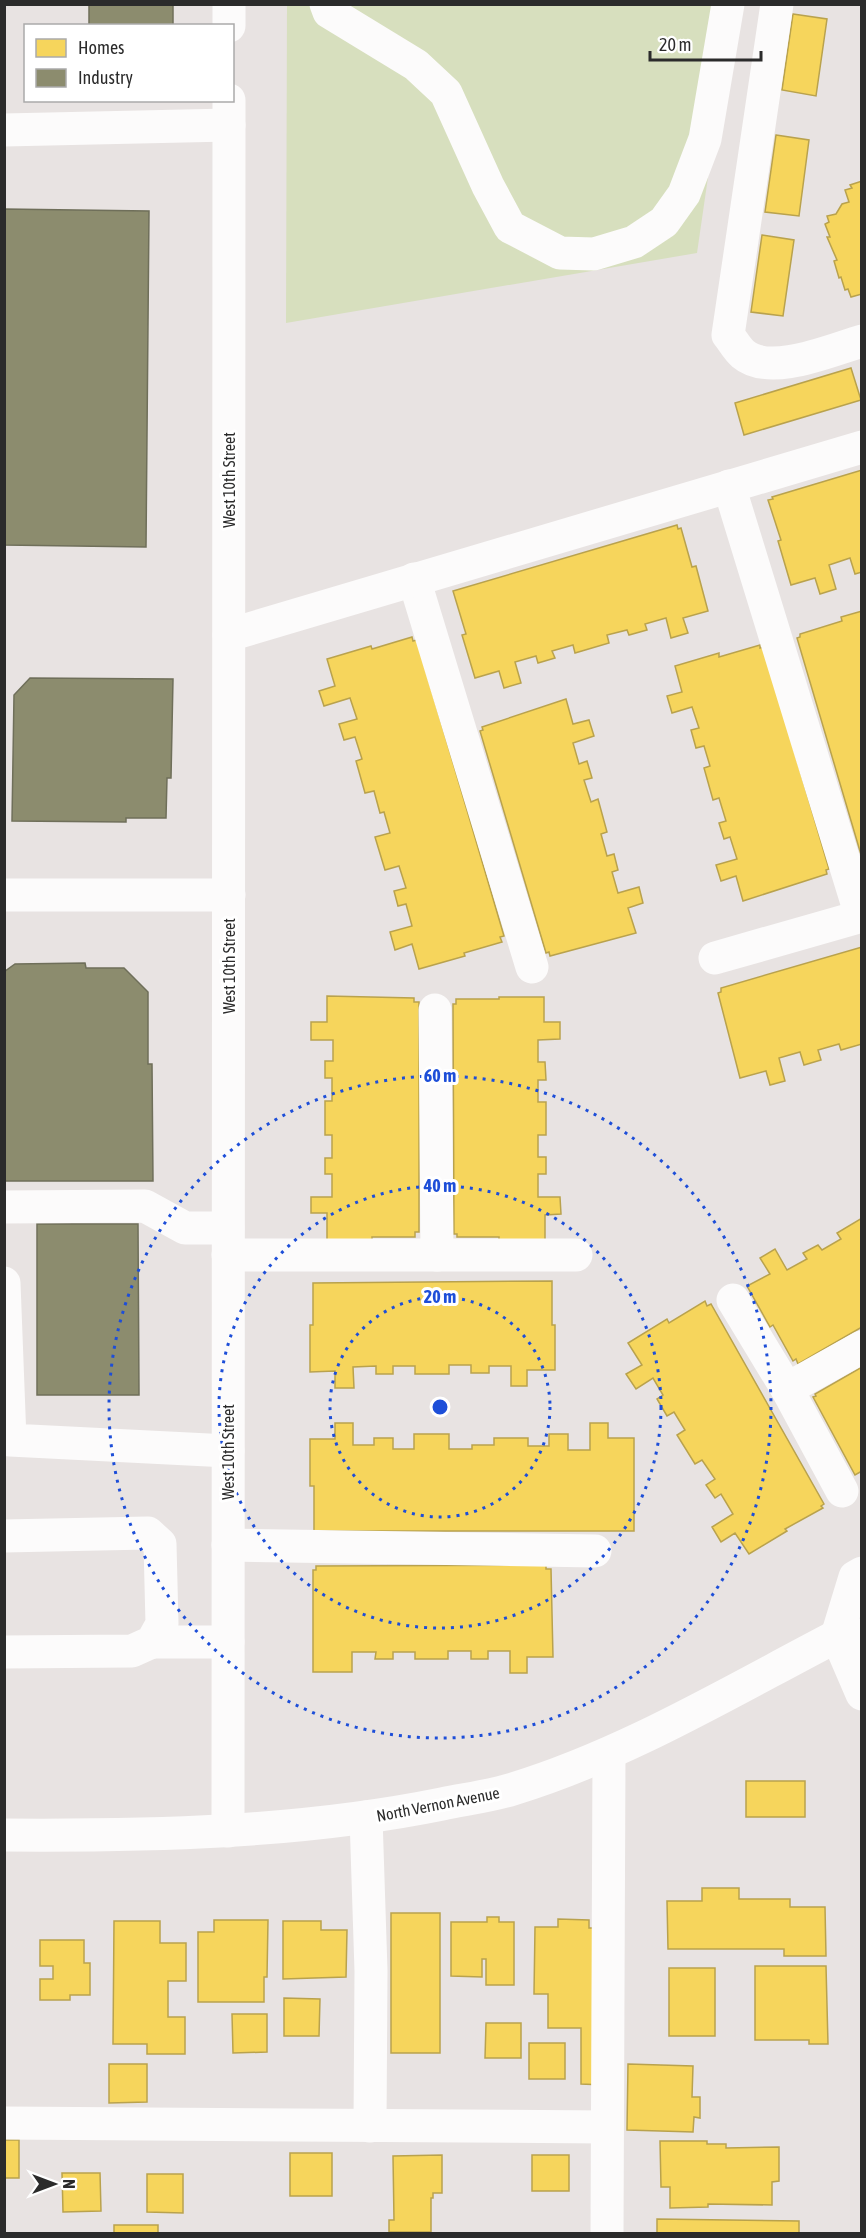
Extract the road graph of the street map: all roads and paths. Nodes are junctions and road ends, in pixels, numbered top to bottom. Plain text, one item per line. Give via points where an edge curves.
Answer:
1 (230, 4) edge
2 (326, 4) edge
3 (728, 4) edge
4 (777, 4) edge
5 (230, 24) edge
6 (230, 112) edge
7 (4, 130) edge
8 (861, 341) edge
9 (861, 447) edge
10 (729, 486) junction
11 (414, 579) junction
12 (229, 635) junction
13 (4, 895) edge
14 (229, 895) junction
15 (861, 916) edge
16 (714, 958) dead end
17 (532, 967) dead end
18 (435, 1010) dead end
19 (4, 1207) edge
20 (228, 1242) junction
21 (437, 1255) junction
22 (576, 1255) dead end
23 (4, 1283) edge
24 (733, 1300) dead end
25 (861, 1347) edge
26 (787, 1389) junction
27 (228, 1450) junction
28 (842, 1491) dead end
29 (4, 1536) edge
30 (228, 1545) junction
31 (595, 1551) dead end
32 (861, 1573) edge
33 (849, 1635) edge
34 (152, 1642) junction
35 (228, 1642) junction
36 (4, 1652) edge
37 (861, 1694) edge
38 (609, 1754) junction
39 (366, 1817) junction
40 (228, 1831) junction
41 (4, 1835) edge
42 (4, 2123) edge
43 (370, 2126) junction
44 (608, 2127) junction
45 (607, 2234) edge

1 - 5 street
2 - 3 street via 328,12 416,64 446,93 510,227 560,253 594,254 634,242 664,222 684,194 705,139
4 - 8 street via 728,335 743,354 764,363 785,363
6 - 7 street
6 - 12 street, West 10th Street
9 - 10 street
10 - 11 street
10 - 15 street
11 - 12 street
11 - 17 street
12 - 14 street, West 10th Street
13 - 14 street
14 - 20 street, West 10th Street
15 - 16 street
18 - 21 street
19 - 20 street via 145,1206 185,1228
20 - 21 street
20 - 27 street, West 10th Street
21 - 22 street
23 - 27 street via 10,1440
24 - 26 street
25 - 26 street
26 - 28 street
27 - 30 street, West 10th Street
29 - 34 street via 148,1533 160,1544 162,1624
30 - 31 street
30 - 35 street, West 10th Street
32 - 33 street via 855,1577
33 - 37 street
33 - 38 street, North Vernon Avenue
34 - 35 street
34 - 36 street via 132,1651
35 - 40 street, West 10th Street
38 - 39 street, North Vernon Avenue via 512,1789
38 - 44 street
39 - 40 street, North Vernon Avenue
39 - 43 street via 371,1971
40 - 41 street, North Vernon Avenue
42 - 43 street
43 - 44 street
44 - 45 street

